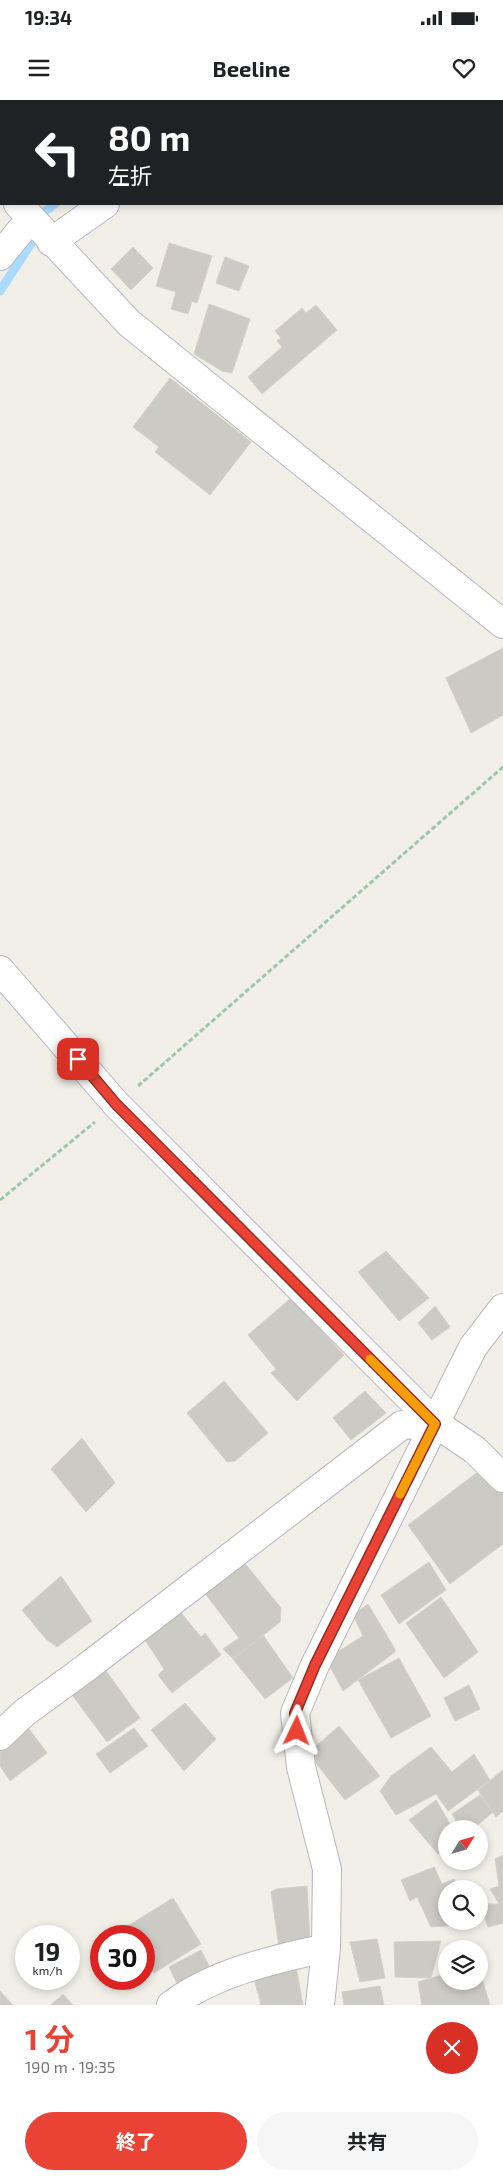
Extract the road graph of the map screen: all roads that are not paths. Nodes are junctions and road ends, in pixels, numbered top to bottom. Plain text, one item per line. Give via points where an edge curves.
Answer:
1 (104, 205) edge
2 (24, 211) edge
3 (51, 242) junction
4 (0, 256) edge
5 (503, 624) edge
6 (0, 970) edge
7 (503, 1308) edge
8 (435, 1424) junction
9 (503, 1478) edge
10 (0, 1736) edge
11 (326, 1948) junction
12 (170, 2005) edge
13 (320, 2005) edge

1 - 3 street
2 - 3 street
2 - 4 street
3 - 5 street via 129,323
6 - 8 street via 116,1104
7 - 8 street via 473,1347
8 - 9 street via 475,1450
8 - 10 street via 402,1425 24,1713
8 - 11 street via 315,1665 295,1713 301,1767 327,1869
11 - 12 street via 270,1960 219,1978
11 - 13 street

